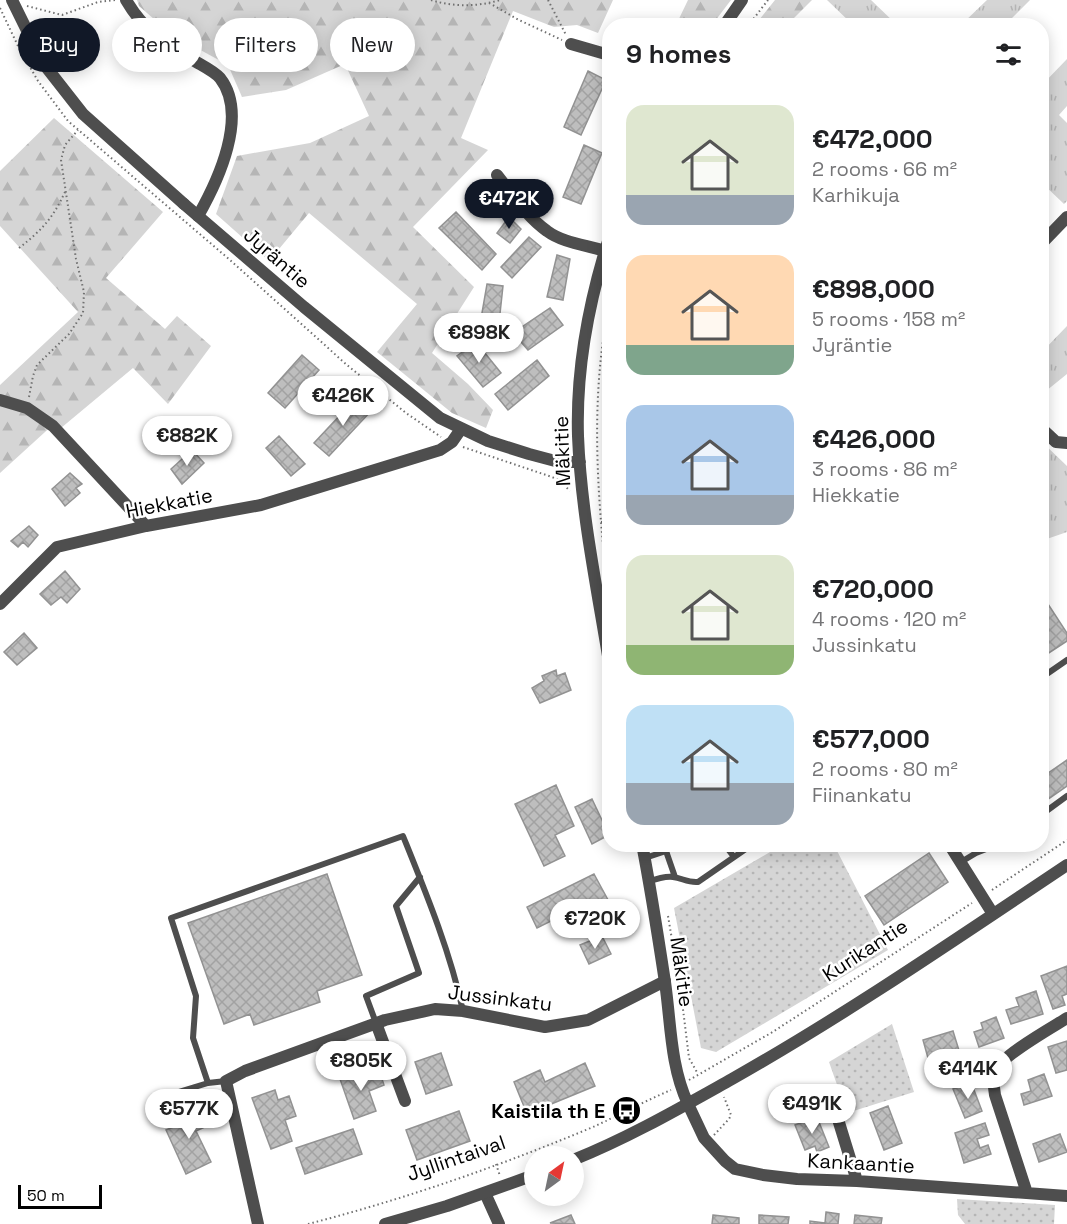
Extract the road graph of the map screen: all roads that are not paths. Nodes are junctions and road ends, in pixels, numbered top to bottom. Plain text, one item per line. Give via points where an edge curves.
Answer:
1 (126, 0) edge
2 (742, 0) edge
3 (13, 2) edge
4 (730, 18) edge
5 (571, 44) road end
6 (602, 53) edge
7 (497, 175) dead end
8 (198, 216) junction
9 (1067, 218) edge
10 (1049, 236) edge
11 (602, 244) edge
12 (602, 262) edge
13 (0, 400) edge
14 (461, 429) junction
15 (1049, 435) edge
16 (1067, 443) edge
17 (580, 462) junction
18 (146, 526) junction
19 (0, 604) edge
20 (602, 617) edge
21 (1067, 660) edge
22 (1049, 672) edge
23 (1067, 796) edge
24 (1049, 809) edge
25 (644, 852) edge
26 (663, 852) edge
27 (666, 852) edge
28 (730, 852) edge
29 (741, 852) edge
30 (954, 852) edge
31 (979, 852) edge
32 (734, 857) junction
33 (645, 858) junction
34 (960, 862) junction
35 (1067, 865) edge
36 (420, 877) junction
37 (675, 877) junction
38 (648, 882) junction
39 (993, 914) junction
40 (665, 981) junction
41 (463, 1011) junction
42 (1067, 1018) edge
43 (376, 1023) junction
44 (226, 1081) junction
45 (208, 1083) junction
46 (162, 1097) dead end
47 (405, 1101) dead end
48 (688, 1104) junction
49 (837, 1116) dead end
50 (584, 1156) edge
51 (524, 1179) edge
52 (857, 1181) junction
53 (485, 1193) junction
54 (1027, 1193) junction
55 (1067, 1196) edge
56 (258, 1224) edge
57 (386, 1224) edge
58 (499, 1224) edge

1 - 8 street via 156,38 219,77 231,101 229,142 213,189
2 - 4 street
3 - 8 street, Jyräntie via 44,63 83,114
5 - 6 street
7 - 11 street via 548,232 574,242
8 - 14 street, Jyräntie via 440,418
9 - 10 street
12 - 17 street, Mäkitie via 585,344 579,403
13 - 18 street via 23,406 53,426
14 - 17 street, Jyräntie via 529,454 559,462
14 - 18 street, Hiekkatie via 440,450 324,486 261,505
15 - 16 street via 1056,442
17 - 20 street, Mäkitie
18 - 19 street, Hiekkatie via 57,547
21 - 22 lane
23 - 24 lane
25 - 33 street, Mäkitie
26 - 33 lane
27 - 37 lane
28 - 32 lane
29 - 32 lane
30 - 34 street
31 - 34 lane
32 - 37 lane via 698,882
33 - 38 street, Mäkitie
34 - 39 street
35 - 39 street, Kurikantie
36 - 41 lane
36 - 43 lane via 396,906 419,973 366,996
36 - 45 lane via 403,836 171,918 196,996 193,1038
37 - 38 lane
38 - 40 street, Mäkitie
39 - 48 street, Kurikantie via 782,1051
40 - 41 street, Jussinkatu via 588,1020 545,1027
40 - 48 street, Mäkitie via 675,1069
41 - 43 street, Jussinkatu via 435,1010
42 - 54 street via 1005,1059 993,1080
43 - 44 street, Jussinkatu
43 - 47 street
44 - 45 lane
44 - 56 street
45 - 46 lane
48 - 50 street
48 - 52 street, Kankaantie via 707,1141 735,1169 797,1179
49 - 52 street
51 - 53 street, Jyllintaival
52 - 54 street, Kankaantie
53 - 57 street, Jyllintaival
53 - 58 street
54 - 55 street, Kankaantie

